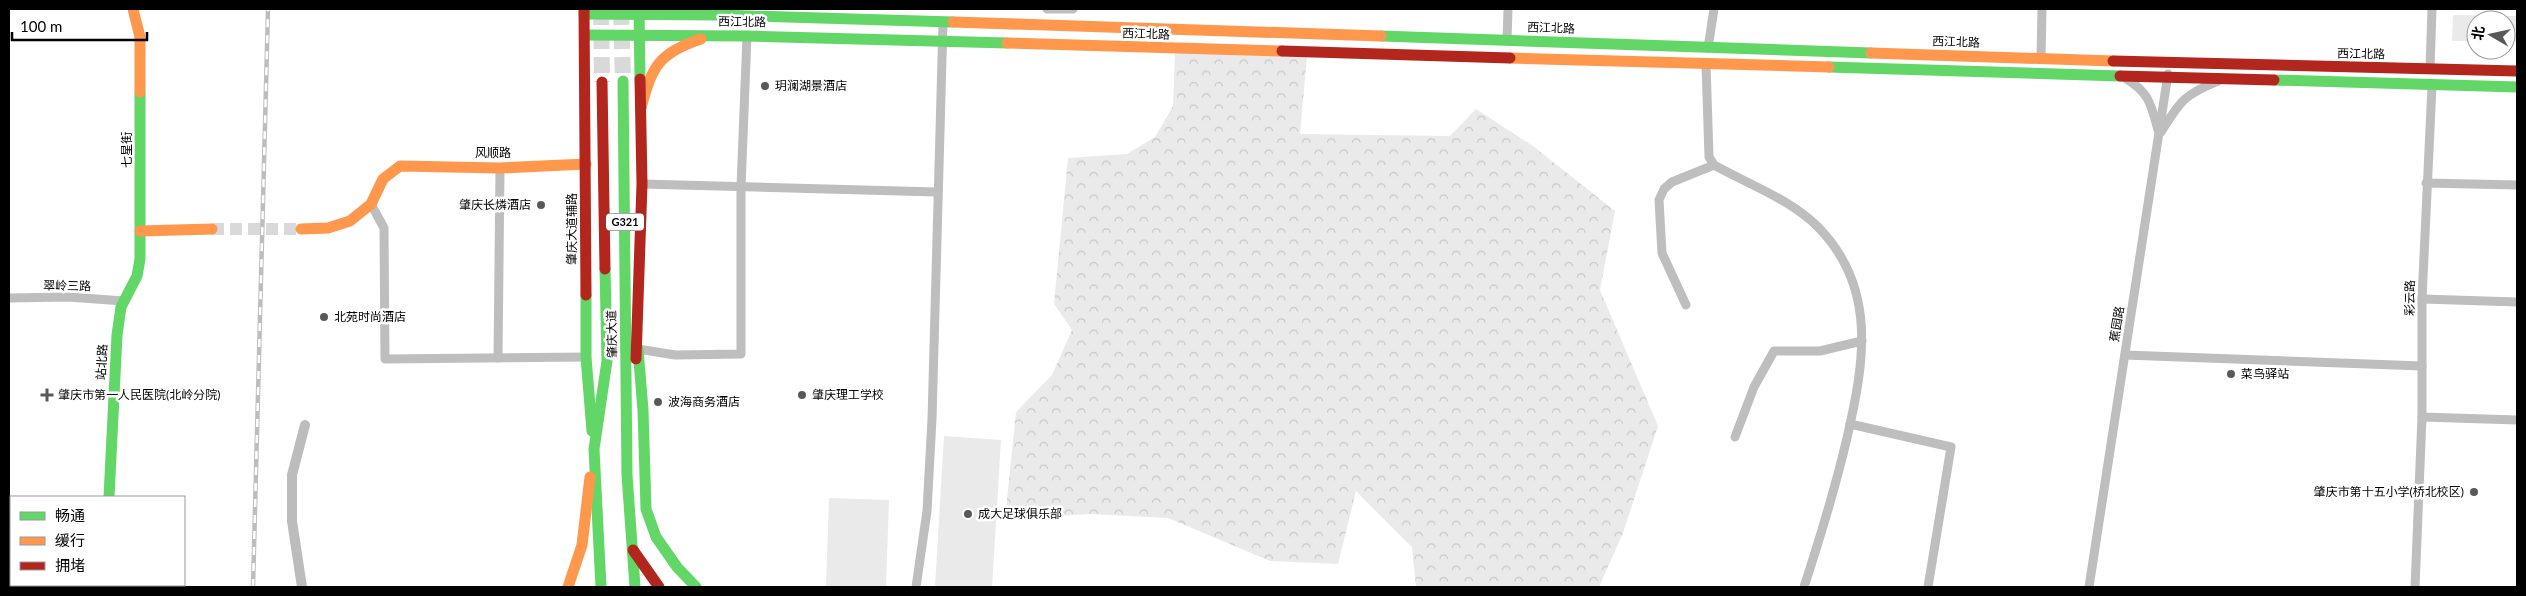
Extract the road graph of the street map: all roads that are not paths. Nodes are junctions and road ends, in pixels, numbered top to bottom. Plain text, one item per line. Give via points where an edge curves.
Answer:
1 (133, 9) edge
2 (698, 9) edge
3 (1047, 9) edge
4 (1073, 9) edge
5 (1508, 9) edge
6 (1714, 9) edge
7 (2042, 9) edge
8 (2432, 9) edge
9 (584, 12) edge
10 (639, 12) edge
11 (717, 15) junction
12 (943, 23) junction
13 (585, 35) junction
14 (639, 35) junction
15 (717, 35) junction
16 (747, 36) junction
17 (1433, 38) junction
18 (1507, 40) junction
19 (943, 42) junction
20 (1708, 48) junction
21 (1433, 56) junction
22 (2041, 58) junction
23 (2100, 62) junction
24 (1706, 64) junction
25 (2169, 64) junction
26 (2269, 65) junction
27 (2430, 69) junction
28 (2517, 71) edge
29 (2099, 75) junction
30 (2122, 76) junction
31 (2167, 78) junction
32 (2221, 80) junction
33 (2268, 80) junction
34 (623, 81) tunnel mouth
35 (602, 82) tunnel mouth
36 (2432, 86) junction
37 (2517, 87) edge
38 (641, 108) junction
39 (2159, 135) junction
40 (586, 164) junction
41 (1714, 165) junction
42 (500, 168) junction
43 (2426, 183) junction
44 (642, 184) junction
45 (2517, 185) edge
46 (741, 187) junction
47 (937, 192) junction
48 (371, 204) junction
49 (212, 229) tunnel mouth
50 (301, 229) tunnel mouth
51 (140, 232) junction
52 (129, 290) joint
53 (9, 298) edge
54 (2422, 298) junction
55 (124, 301) junction
56 (2517, 302) edge
57 (1686, 305) dead end
58 (1862, 341) junction
59 (638, 349) junction
60 (2125, 355) junction
61 (586, 357) junction
62 (498, 358) junction
63 (2422, 366) junction
64 (2422, 417) junction
65 (2517, 420) edge
66 (1850, 424) junction
67 (627, 427) junction
68 (1735, 437) dead end
69 (594, 449) junction
70 (109, 496) edge
71 (633, 550) junction
72 (568, 587) edge
73 (602, 587) edge
74 (635, 587) edge
75 (658, 587) edge
76 (696, 587) edge
77 (916, 587) edge
78 (1804, 587) edge
79 (1928, 587) edge
80 (2088, 587) edge
81 (2416, 587) edge

1 - 51 main road, 七星街 via 140,38
2 - 11 main road
3 - 4 street
5 - 18 street
6 - 20 street
7 - 22 street
8 - 27 street
9 - 10 main road, 西江北路
9 - 13 main road, 肇庆大道辅路
10 - 11 main road, 西江北路
10 - 14 main road
11 - 12 main road, 西江北路
11 - 15 main road
12 - 17 main road, 西江北路
12 - 19 street
13 - 14 main road, 西江北路
13 - 40 main road, 肇庆大道辅路
14 - 15 main road, 西江北路
14 - 38 main road
15 - 16 main road, 西江北路
15 - 38 main road via 673,48 662,56 654,65
16 - 19 main road, 西江北路
16 - 46 street
17 - 18 main road, 西江北路
17 - 21 main road
18 - 20 main road, 西江北路
19 - 21 main road, 西江北路
19 - 47 street
20 - 22 main road, 西江北路
21 - 24 main road, 西江北路
22 - 23 main road, 西江北路
23 - 25 main road, 西江北路
23 - 29 main road
24 - 29 main road, 西江北路
24 - 41 street via 1709,157
25 - 26 main road, 西江北路
25 - 31 street, 蕉园路
26 - 27 main road, 西江北路
26 - 33 main road
27 - 28 main road, 西江北路
29 - 30 main road, 西江北路
30 - 31 main road, 西江北路
30 - 39 street via 2146,93
31 - 32 main road, 西江北路
31 - 39 street, 蕉园路
32 - 33 main road, 西江北路
32 - 39 street via 2188,94
33 - 36 main road, 西江北路
34 - 67 main road, 肇庆大道 / G321
35 - 69 main road, 肇庆大道 / G321 via 607,361
36 - 37 main road, 西江北路
36 - 43 street, 彩云路
38 - 44 main road
39 - 60 street, 蕉园路
40 - 42 main road, 风顺路
40 - 61 main road, 肇庆大道辅路
41 - 57 street via 1672,182 1659,200 1662,253
41 - 58 street via 1790,206 1818,227 1842,258 1855,288
42 - 48 main road, 风顺路 via 400,166 383,179
42 - 62 street
43 - 45 street
43 - 54 street, 彩云路
44 - 46 street
44 - 59 main road
46 - 47 street
46 - 59 street via 741,354 675,355
47 - 77 street via 932,418 927,511
48 - 50 main road via 350,221 328,228
48 - 62 street via 384,228 385,359
49 - 51 main road
51 - 52 main road, 七星街 via 137,276
52 - 55 main road, 站北路
53 - 55 street, 翠岭三路 via 68,297
54 - 56 street
54 - 63 street, 彩云路
55 - 70 main road, 站北路 via 117,335
58 - 66 street via 1861,367
58 - 68 street via 1820,351 1774,351 1754,387
59 - 67 main road
59 - 76 main road via 646,510 656,536 677,567
60 - 63 street
60 - 80 street, 蕉园路
61 - 62 street
61 - 69 main road, 肇庆大道辅路
63 - 64 street, 彩云路
64 - 65 street
64 - 81 street, 彩云路
66 - 78 street via 1834,493
66 - 79 street via 1951,447
67 - 71 main road, 肇庆大道 / G321
69 - 72 main road via 582,545
69 - 73 main road, 肇庆大道 / G321
71 - 74 main road, 肇庆大道 / G321
71 - 75 main road

